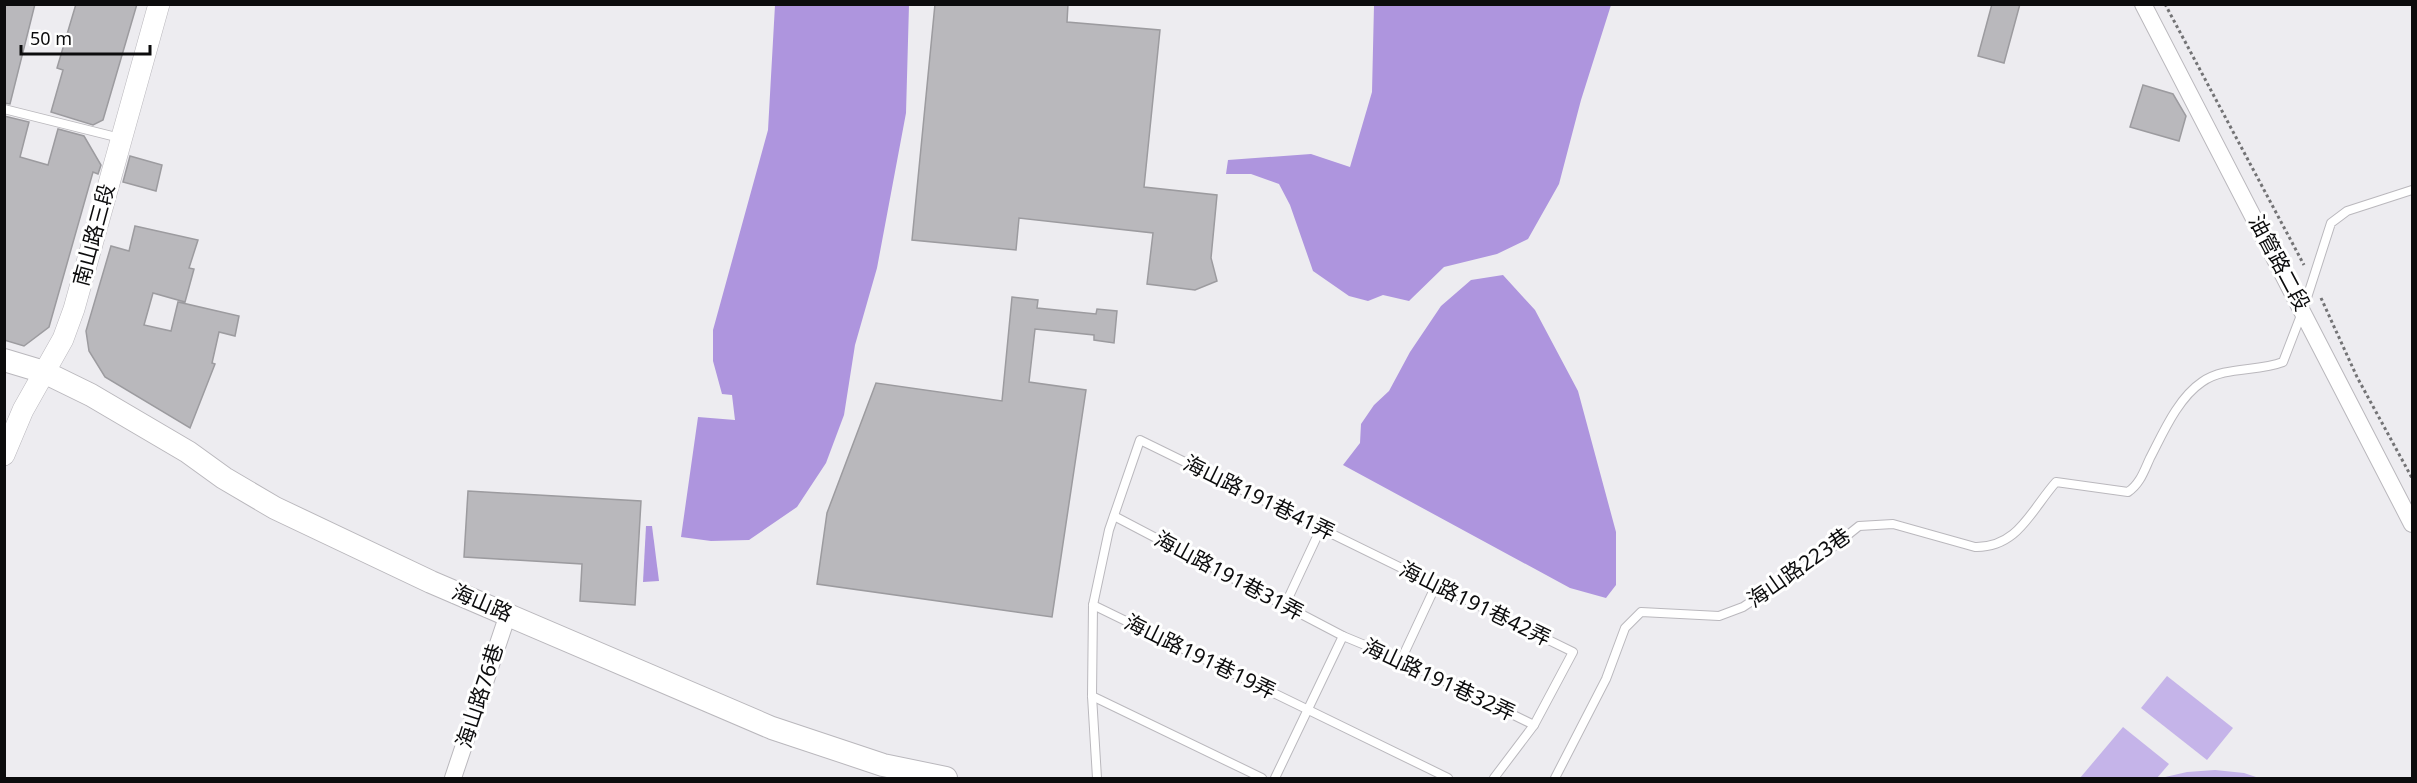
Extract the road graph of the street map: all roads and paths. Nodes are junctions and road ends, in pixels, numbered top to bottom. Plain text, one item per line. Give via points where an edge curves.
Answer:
1 (159, 4) edge
2 (2143, 4) edge
3 (2166, 4) edge
4 (4, 109) edge
5 (120, 138) junction
6 (2412, 190) edge
7 (2312, 282) junction
8 (2303, 310) junction
9 (4, 360) edge
10 (44, 372) junction
11 (4, 455) edge
12 (2412, 478) edge
13 (1114, 516) junction
14 (2412, 524) edge
15 (1321, 528) junction
16 (1377, 556) joint
17 (1436, 585) junction
18 (1093, 605) junction
19 (1285, 605) junction
20 (508, 614) junction
21 (1343, 636) junction
22 (1401, 660) junction
23 (1092, 696) junction
24 (1307, 709) junction
25 (1534, 725) junction
26 (453, 778) edge
27 (945, 778) edge
28 (1097, 778) edge
29 (1262, 778) edge
30 (1275, 778) edge
31 (1448, 778) edge
32 (1494, 778) edge
33 (1555, 778) edge

1 - 5 street, 南山路三段
2 - 8 street, 油管路二段
3 - 7 path
4 - 5 lane
5 - 10 street, 南山路三段 via 74,309
6 - 7 lane via 2346,212 2331,223
7 - 8 lane
7 - 12 path via 2357,377
8 - 14 street, 油管路二段
8 - 33 lane, 海山路223巷 via 2283,362 2214,376 2190,392 2136,487 2128,492 2056,482 2023,527 1989,548 1893,524 1859,526 1743,607 1719,616 1641,612 1625,628 1606,679
9 - 10 main road, 海山路
10 - 11 street, 南山路三段 via 22,410
10 - 20 main road, 海山路 via 188,452 275,508
13 - 15 lane, 海山路191巷41弄 via 1140,440
13 - 18 lane
13 - 19 lane, 海山路191巷31弄
15 - 16 lane, 海山路191巷41弄
15 - 19 lane
16 - 17 lane, 海山路191巷42弄
17 - 22 lane
17 - 25 lane, 海山路191巷42弄 via 1573,652
18 - 23 lane
18 - 24 lane, 海山路191巷19弄
19 - 21 lane, 海山路191巷31弄
20 - 26 street, 海山路76巷
20 - 27 main road, 海山路 via 772,729 883,765
21 - 22 lane, 海山路191巷32弄
21 - 24 lane
22 - 25 lane, 海山路191巷32弄
23 - 28 lane
23 - 29 lane
24 - 30 lane
24 - 31 lane, 海山路191巷19弄
25 - 32 lane

